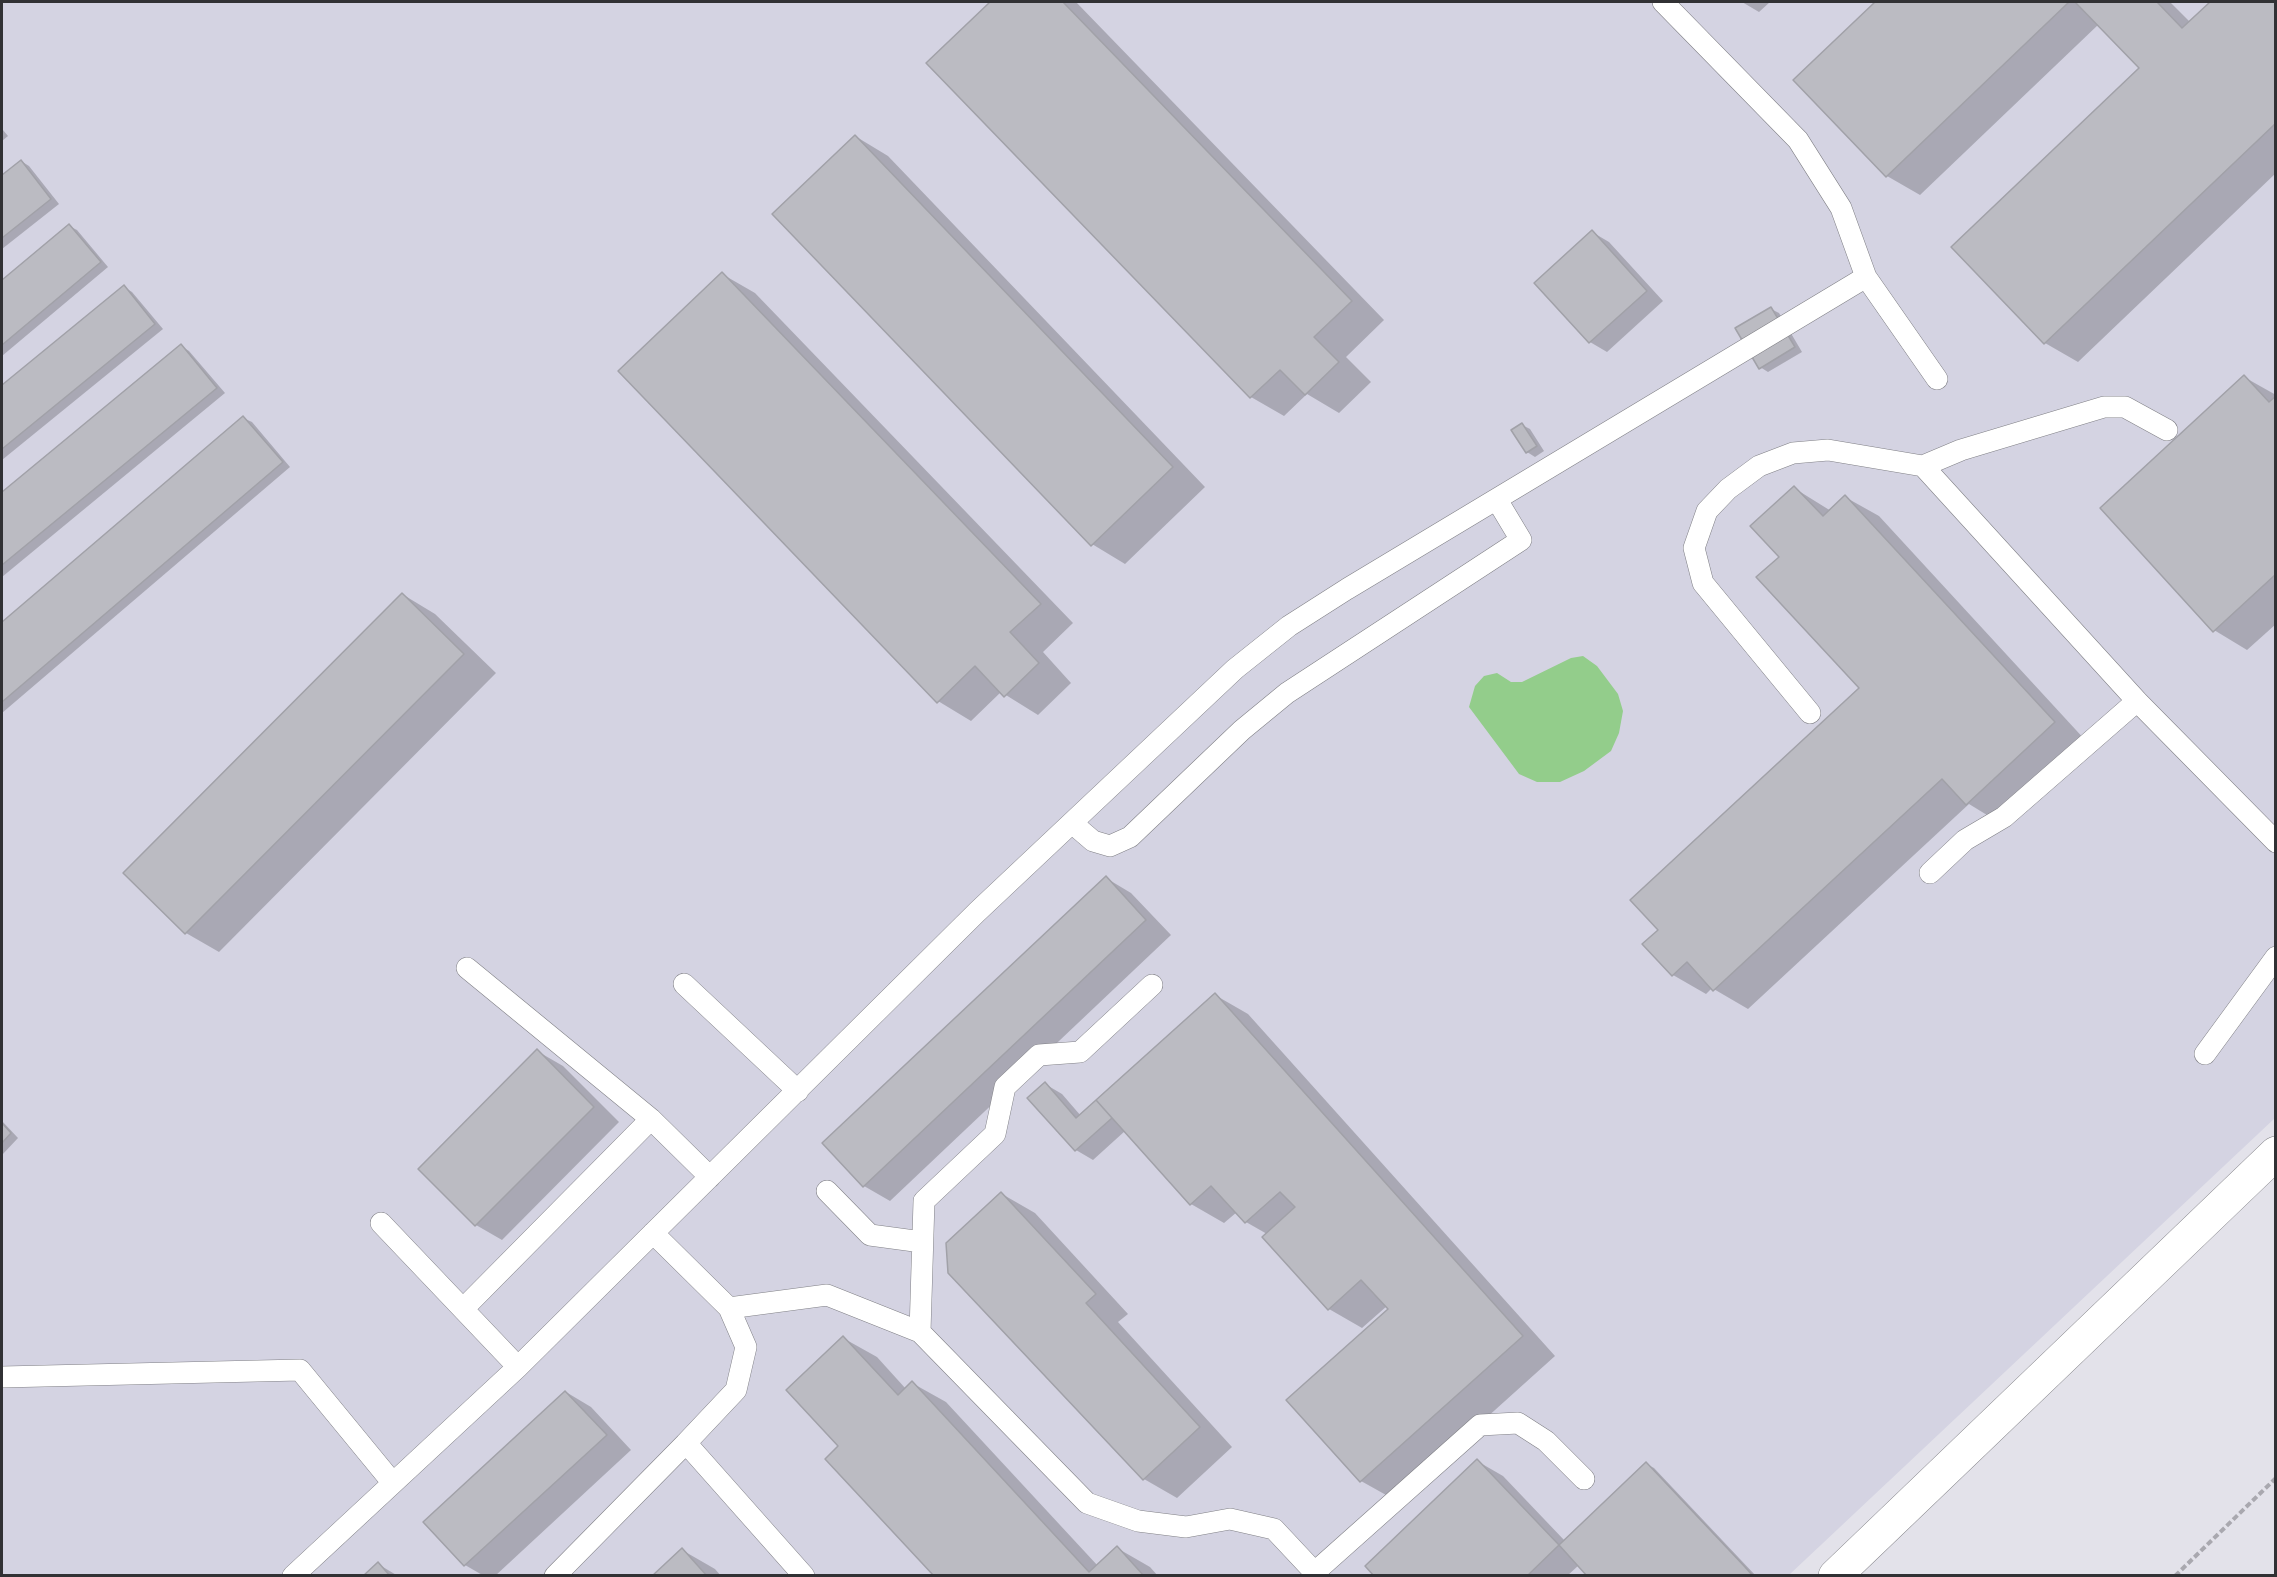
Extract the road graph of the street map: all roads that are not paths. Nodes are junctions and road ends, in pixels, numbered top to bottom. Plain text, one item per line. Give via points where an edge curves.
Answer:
1 (1663, 2) edge
2 (1866, 277) junction
3 (1937, 379) dead end
4 (2167, 430) dead end
5 (1923, 466) junction
6 (1497, 500) junction
7 (2137, 700) junction
8 (1810, 713) dead end
9 (1072, 822) junction
10 (2276, 842) edge
11 (1930, 873) dead end
12 (2276, 957) edge
13 (467, 968) dead end
14 (684, 984) dead end
15 (1152, 985) dead end
16 (2205, 1054) dead end
17 (798, 1091) junction
18 (651, 1119) junction
19 (2276, 1153) edge
20 (710, 1177) junction
21 (827, 1191) dead end
22 (381, 1223) dead end
23 (653, 1233) junction
24 (922, 1242) junction
25 (729, 1308) junction
26 (463, 1309) junction
27 (920, 1332) junction
28 (518, 1367) junction
29 (2, 1377) edge
30 (686, 1443) junction
31 (1584, 1479) dead end
32 (392, 1482) junction
33 (1316, 1574) edge
34 (293, 1575) edge
35 (555, 1575) edge
36 (804, 1575) edge
37 (1835, 1575) edge

1 - 2 lane via 1798,140 1841,208
2 - 3 lane
2 - 6 lane
4 - 5 lane via 2126,407 2104,407 1961,450
5 - 7 lane
5 - 8 lane via 1828,450 1793,453 1758,466 1707,511 1694,548 1703,583
6 - 9 lane via 1289,626 1219,684
6 - 9 lane via 1521,540 1287,693 1242,730 1130,837 1110,846 1093,841
7 - 10 lane
7 - 11 lane via 2004,817 1965,840
9 - 17 lane
12 - 16 lane
13 - 18 lane
14 - 17 lane
15 - 24 lane via 1080,1052 1039,1055 1005,1087 995,1134 924,1201
17 - 20 lane
18 - 20 lane
18 - 26 lane
19 - 37 main road
20 - 23 lane
21 - 24 lane via 870,1235
22 - 26 lane
23 - 25 lane
23 - 28 lane
24 - 27 lane
25 - 27 lane via 827,1295
25 - 30 lane via 746,1347 736,1390
26 - 28 lane
27 - 33 lane via 1087,1503 1138,1521 1186,1527 1230,1519 1274,1528
28 - 32 lane
29 - 32 lane via 300,1370
30 - 35 lane
30 - 36 lane
31 - 33 lane via 1546,1441 1518,1423 1480,1425
32 - 34 lane

